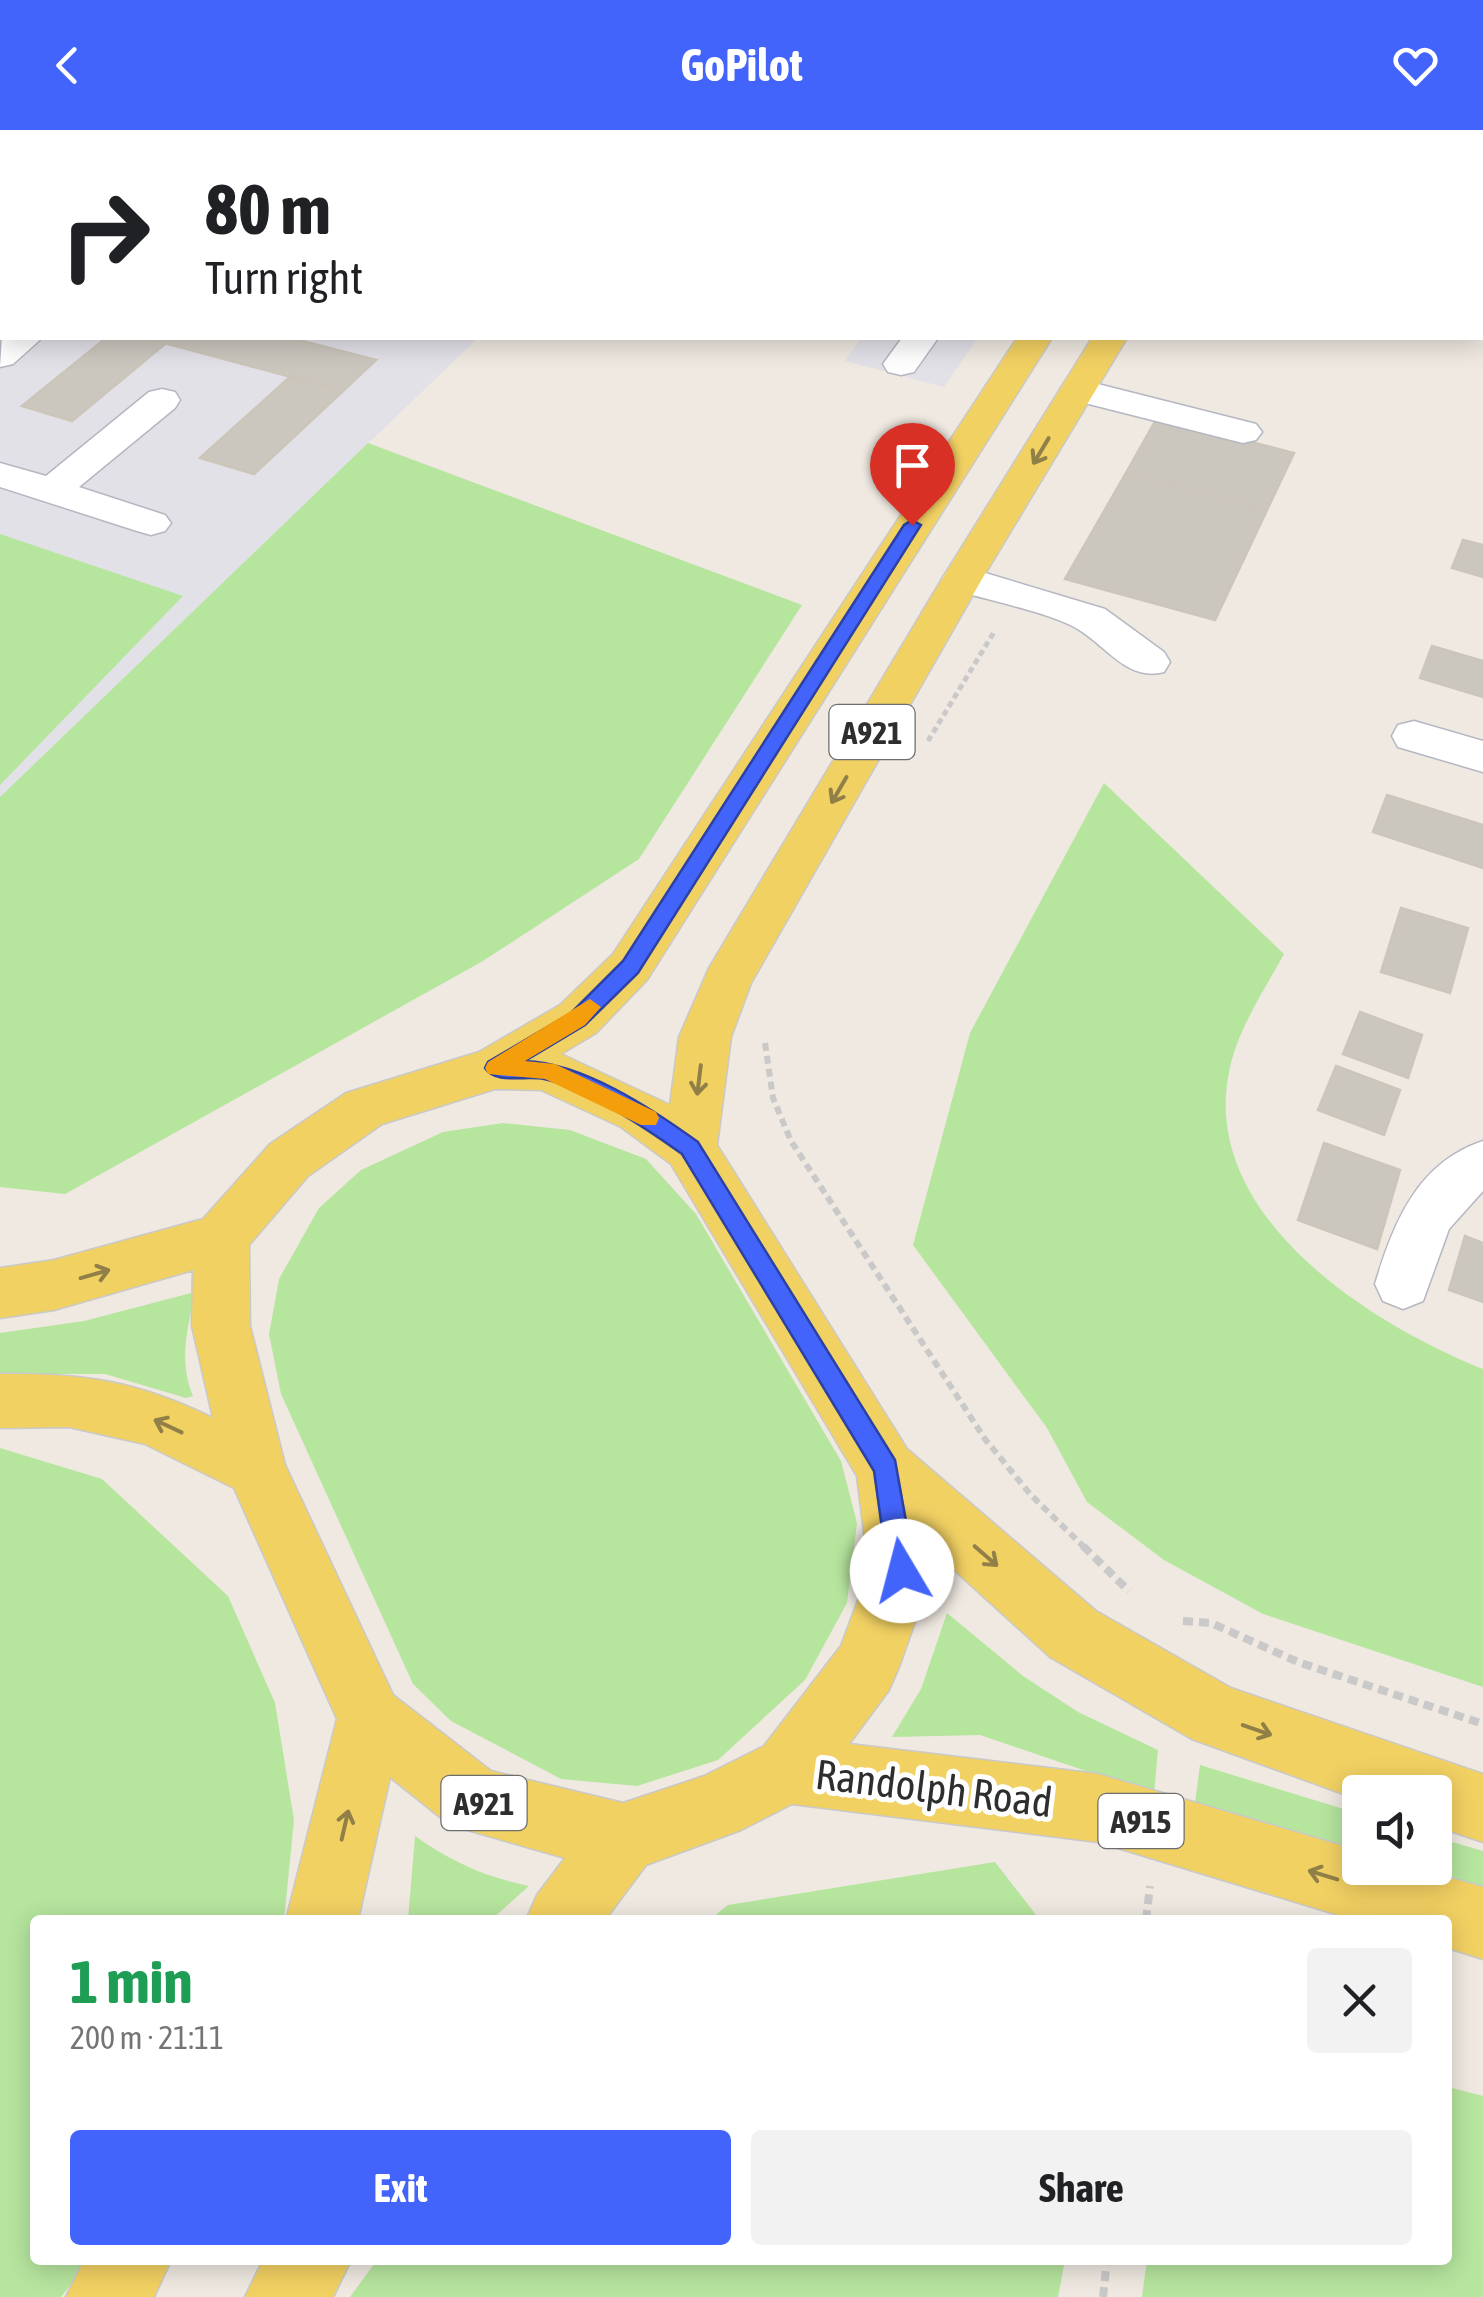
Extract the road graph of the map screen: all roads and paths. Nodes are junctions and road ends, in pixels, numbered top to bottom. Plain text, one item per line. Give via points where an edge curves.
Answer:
1 (21, 340) edge
2 (1033, 340) edge
3 (1109, 340) edge
4 (0, 356) edge
5 (1078, 390) junction
6 (162, 400) dead end
7 (1243, 432) dead end
8 (0, 474) edge
9 (51, 491) junction
10 (151, 523) dead end
11 (962, 580) junction
12 (1016, 594) junction
13 (1150, 662) dead end
14 (1414, 736) dead end
15 (920, 753) dead end
16 (1483, 757) edge
17 (765, 1030) dead end
18 (495, 1068) junction
19 (690, 1148) junction
20 (1483, 1163) edge
21 (221, 1238) junction
22 (1403, 1284) dead end
23 (0, 1294) edge
24 (0, 1401) edge
25 (256, 1468) junction
26 (886, 1468) junction
27 (1135, 1596) dead end
28 (1170, 1615) dead end
29 (370, 1718) junction
30 (1483, 1724) edge
31 (788, 1770) junction
32 (1483, 1808) edge
33 (623, 1838) junction
34 (323, 1915) edge
35 (566, 1915) edge
36 (1483, 1923) edge
37 (128, 2265) edge
38 (308, 2265) edge
39 (1106, 2265) edge
40 (106, 2297) edge
41 (285, 2297) edge
42 (1103, 2297) edge

1 - 4 street
2 - 18 main road, A921 via 630,967 578,1019
3 - 5 main road, A921
5 - 7 street
5 -> 11 main road, A921
6 - 9 street
8 - 9 street
9 - 10 street
11 - 12 street
11 -> 19 main road, A921 via 727,981 704,1037
12 - 13 street via 1090,618
12 - 15 path
14 - 16 street
17 - 27 path via 773,1098 791,1141 986,1438 1030,1494
18 - 19 main road, A921 via 547,1070 640,1112
18 - 21 main road, A921 via 365,1108 289,1160
19 - 26 main road, A921
20 - 22 street via 1435,1200
23 -> 21 main road
21 - 25 main road, A921 via 221,1326
25 -> 24 main road via 154,1419 69,1400
25 - 29 main road, A921
26 - 31 main road, A921 via 902,1571 866,1667
26 -> 32 main road via 1073,1634 1214,1716
28 - 30 path via 1188,1624 1212,1622 1314,1668
29 - 33 main road, A921 via 474,1801
34 -> 29 main road
31 - 33 main road, A921 via 718,1806
36 -> 31 main road, Randolph Road / A915 via 1098,1808
33 - 35 main road
37 - 40 main road
38 - 41 main road
39 - 42 path

